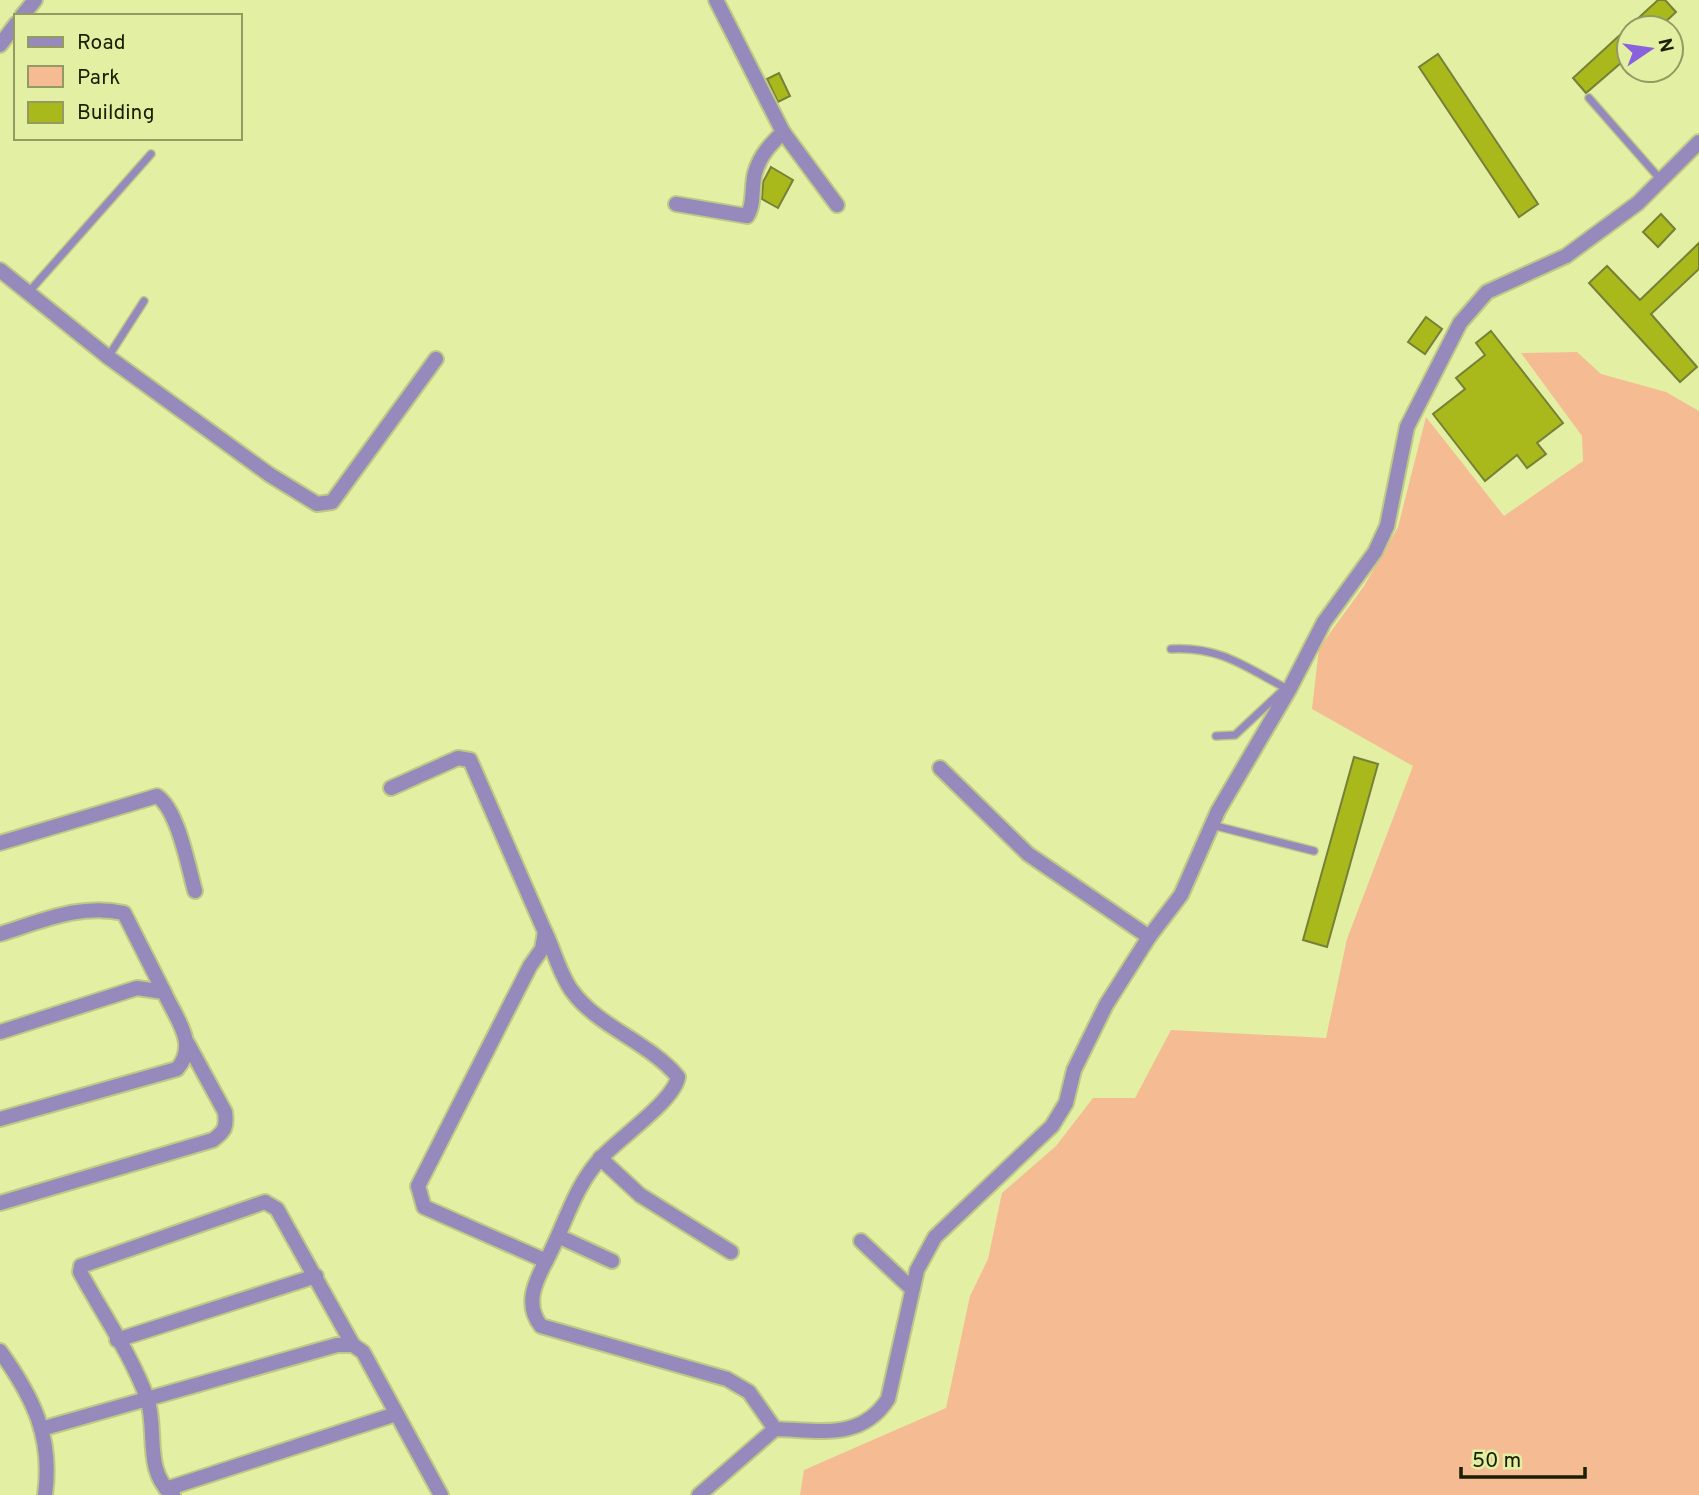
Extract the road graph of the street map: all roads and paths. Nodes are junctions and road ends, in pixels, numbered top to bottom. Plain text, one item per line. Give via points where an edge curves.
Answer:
1 (35, 0) edge
2 (716, 0) edge
3 (24, 14) edge
4 (14, 26) edge
5 (0, 44) edge
6 (1589, 99) dead end
7 (783, 132) junction
8 (1699, 142) edge
9 (151, 153) dead end
10 (1661, 180) junction
11 (676, 204) dead end
12 (837, 205) dead end
13 (0, 270) edge
14 (27, 293) junction
15 (144, 301) dead end
16 (108, 357) junction
17 (436, 359) dead end
18 (1171, 649) dead end
19 (1287, 689) junction
20 (1216, 736) dead end
21 (940, 768) dead end
22 (391, 788) dead end
23 (1212, 825) junction
24 (0, 843) edge
25 (1314, 851) dead end
26 (195, 891) dead end
27 (545, 932) junction
28 (0, 934) edge
29 (1149, 937) junction
30 (164, 992) junction
31 (0, 1032) edge
32 (188, 1044) junction
33 (0, 1119) edge
34 (600, 1158) junction
35 (0, 1203) edge
36 (560, 1237) junction
37 (861, 1241) dead end
38 (731, 1252) dead end
39 (546, 1261) junction
40 (612, 1261) dead end
41 (316, 1276) junction
42 (912, 1289) junction
43 (117, 1340) junction
44 (353, 1345) junction
45 (0, 1352) edge
46 (148, 1399) junction
47 (396, 1413) junction
48 (41, 1429) junction
49 (775, 1429) junction
50 (170, 1492) edge
51 (45, 1495) edge
52 (441, 1495) edge
53 (699, 1495) edge

1 - 3 street
2 - 7 street
4 - 5 street
6 - 10 lane
7 - 11 street via 765,150 755,173 747,216
7 - 12 street
8 - 10 street
9 - 14 lane
10 - 19 street via 1639,203 1566,256 1487,292 1460,323 1407,427 1383,535 1324,622
13 - 14 street
14 - 16 street
15 - 16 lane
16 - 17 street via 317,505 332,502
18 - 19 lane via 1209,650 1257,670
19 - 20 lane via 1235,735
19 - 23 street
21 - 29 street via 1028,854
22 - 27 street via 458,758 470,760
23 - 25 lane
23 - 29 street via 1181,895
24 - 26 street via 157,796 172,814
27 - 34 street via 572,991 678,1077 670,1093
27 - 39 street via 542,949 418,1186 424,1207
28 - 30 street via 83,909 104,908 124,914
29 - 42 street via 1106,1005 1052,1126 935,1237
30 - 31 street via 137,988
30 - 32 street
32 - 33 street via 187,1057 177,1069
32 - 35 street via 225,1112 223,1132 213,1140
34 - 36 street via 575,1192
34 - 38 street via 640,1195
36 - 39 street
36 - 40 street
37 - 42 street
39 - 49 street via 531,1304 541,1325 727,1379 749,1392
41 - 43 street
41 - 43 street via 277,1209 265,1202 249,1206 81,1266 80,1272
41 - 44 street
42 - 49 street via 895,1374 878,1415 841,1430
43 - 46 street
44 - 46 street via 337,1345
44 - 47 street via 363,1352
45 - 48 street via 28,1390
46 - 48 street
46 - 50 street via 156,1471
47 - 50 street
47 - 52 street
48 - 51 street
49 - 53 street

